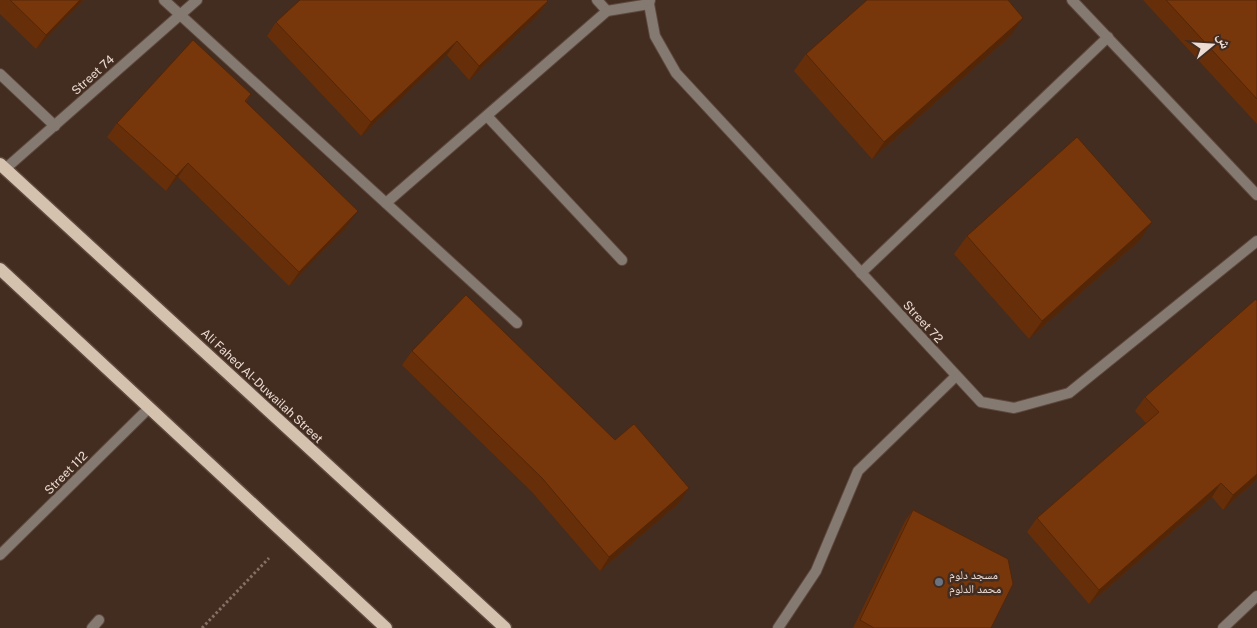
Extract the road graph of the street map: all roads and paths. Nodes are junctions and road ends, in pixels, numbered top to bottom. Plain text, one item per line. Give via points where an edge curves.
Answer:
1 (164, 0) edge
2 (197, 0) edge
3 (597, 0) edge
4 (1072, 0) edge
5 (650, 2) edge
6 (606, 11) junction
7 (180, 15) junction
8 (1108, 37) junction
9 (0, 74) edge
10 (487, 116) junction
11 (55, 126) junction
12 (3, 167) edge
13 (1257, 195) edge
14 (386, 203) junction
15 (1257, 241) edge
16 (622, 260) dead end
17 (0, 269) edge
18 (861, 273) junction
19 (517, 323) dead end
20 (956, 376) junction
21 (149, 408) junction
22 (289, 538) junction
23 (0, 555) edge
24 (1257, 596) edge
25 (202, 628) edge
26 (386, 628) edge
27 (505, 628) edge
28 (778, 628) edge
29 (1223, 628) edge

1 - 7 street
2 - 7 street, Street 74
3 - 6 street
4 - 8 street
5 - 6 street
5 - 18 street, Street 72 via 656,36 676,73
6 - 10 street
7 - 11 street, Street 74
7 - 14 street
8 - 13 street
8 - 18 street
9 - 11 street
10 - 14 street
10 - 16 street
11 - 12 street, Street 74
12 - 27 main road, Ali Fahed Al-Duwailah Street
14 - 19 street
15 - 20 street, Street 72 via 1069,393 1014,408 981,402
17 - 21 main road
18 - 20 street, Street 72
20 - 28 street via 858,471 816,571
21 - 22 main road
21 - 23 street, Street 112
22 - 25 path
22 - 26 main road
24 - 29 street

